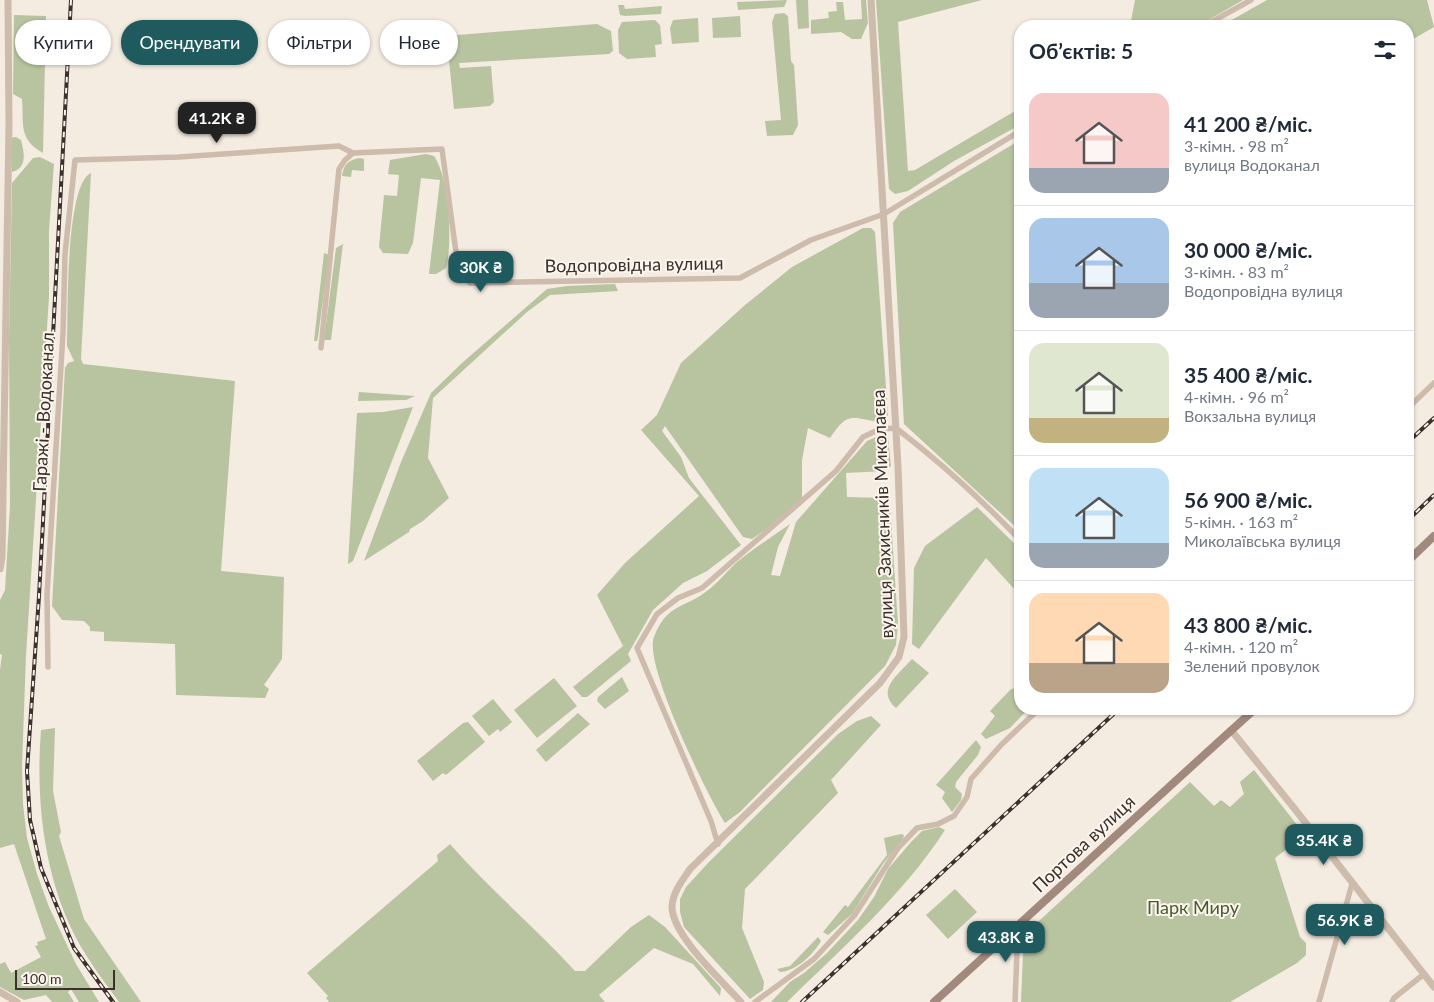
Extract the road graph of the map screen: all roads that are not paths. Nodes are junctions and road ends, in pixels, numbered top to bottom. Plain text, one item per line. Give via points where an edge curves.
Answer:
1 (8, 0) edge
2 (871, 0) edge
3 (1251, 0) edge
4 (1215, 20) edge
5 (1014, 135) edge
6 (352, 153) junction
7 (884, 214) junction
8 (321, 348) dead end
9 (1434, 383) edge
10 (1414, 402) edge
11 (896, 428) junction
12 (1014, 534) edge
13 (1434, 536) edge
14 (1414, 555) edge
15 (0, 569) edge
16 (48, 667) dead end
17 (1032, 715) edge
18 (1248, 715) edge
19 (1231, 730) junction
20 (718, 844) junction
21 (1352, 884) junction
22 (1018, 925) junction
23 (1424, 974) junction
24 (1434, 987) edge
25 (0, 992) edge
26 (17, 1002) edge
27 (741, 1002) edge
28 (755, 1002) edge
29 (934, 1002) edge
30 (1015, 1002) edge
31 (1319, 1002) edge
32 (1392, 1002) edge

1 - 15 street via 5,422
2 - 7 street, вулиця Захисників Миколаєва
3 - 4 street
5 - 7 street
6 - 7 street, Водопровідна вулиця via 442,149 458,267 470,283 740,278 811,240
6 - 8 street via 340,169
6 - 16 street, Гаражі - Водоканал via 339,146 75,160 65,254 64,334 47,595
7 - 11 street, вулиця Захисників Миколаєва
9 - 10 street
11 - 12 street
11 - 20 street, вулиця Захисників Миколаєва via 904,637 899,657 880,683
11 - 20 street via 880,429 864,437 836,472 702,588 678,598 657,614 637,648
13 - 14 main road
17 - 28 street via 971,778 967,797 954,816 938,824 917,828 898,848 854,916 814,959
18 - 19 main road, Портова вулиця
19 - 21 street
19 - 22 main road, Портова вулиця
20 - 27 street, вулиця Захисників Миколаєва via 690,869 676,890 673,918 681,934
21 - 23 street
21 - 31 street
22 - 29 main road, Портова вулиця
22 - 30 street
23 - 24 street
23 - 32 street
25 - 26 street

